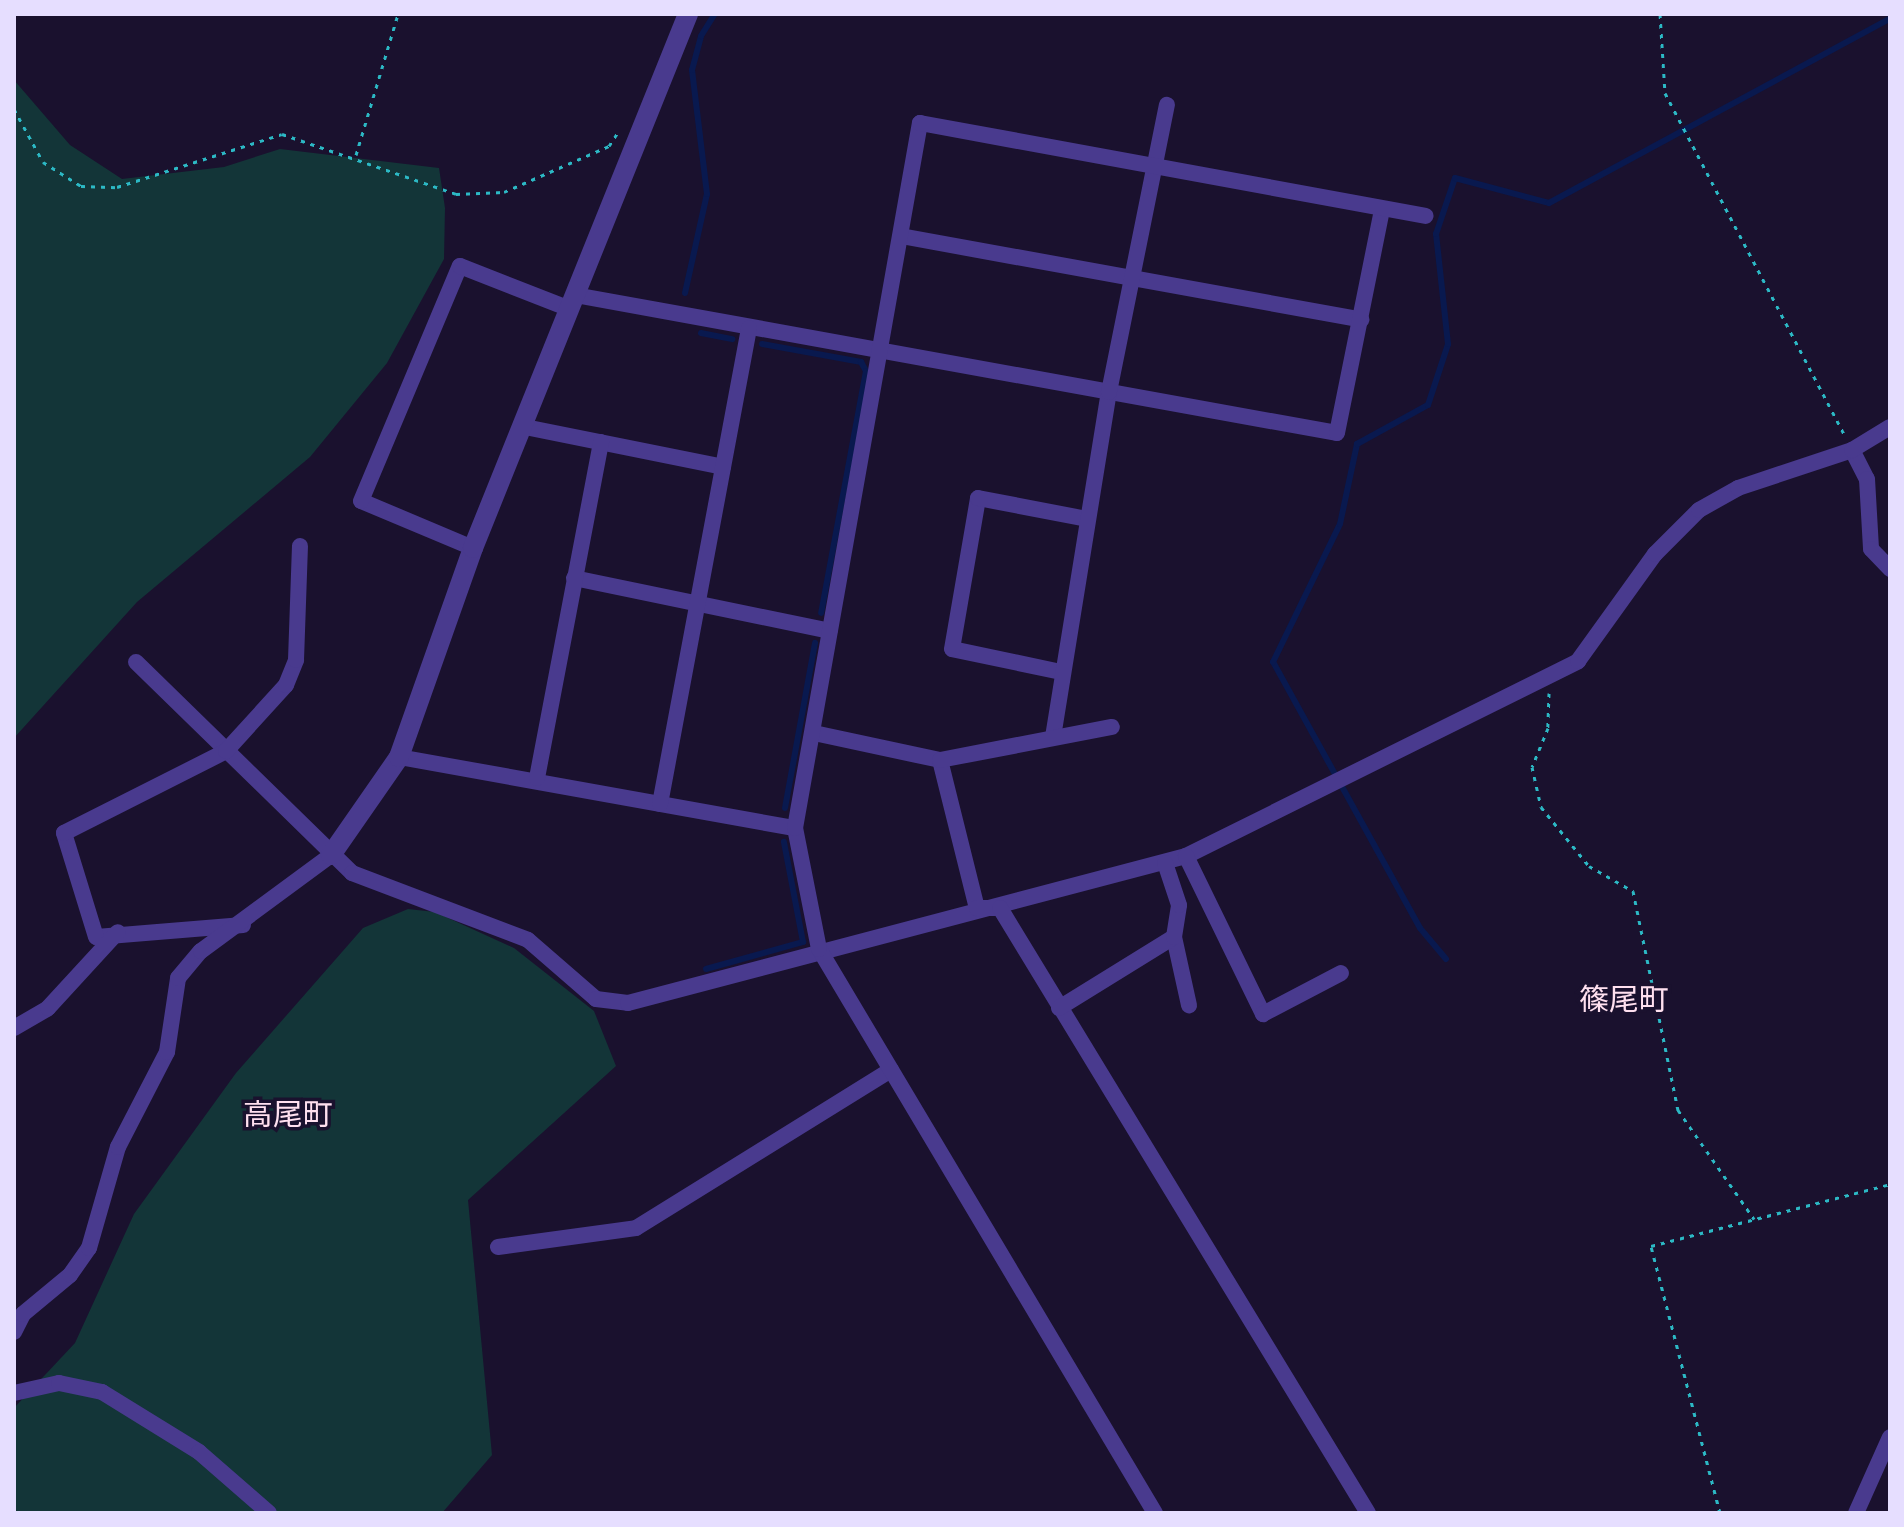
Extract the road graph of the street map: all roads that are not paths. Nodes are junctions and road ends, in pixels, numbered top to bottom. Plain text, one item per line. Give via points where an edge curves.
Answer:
1 (688, 14) edge
2 (1167, 105) dead end
3 (1155, 166) junction
4 (1382, 209) junction
5 (1426, 216) dead end
6 (901, 236) junction
7 (1132, 278) junction
8 (572, 302) junction
9 (1361, 320) junction
10 (749, 328) junction
11 (881, 349) junction
12 (1109, 392) junction
13 (525, 427) junction
14 (1890, 427) edge
15 (601, 442) junction
16 (1852, 450) junction
17 (723, 467) junction
18 (1087, 519) junction
19 (300, 546) dead end
20 (473, 548) junction
21 (1890, 569) edge
22 (574, 578) junction
23 (701, 604) junction
24 (830, 631) junction
25 (136, 662) dead end
26 (1061, 672) junction
27 (1112, 727) dead end
28 (814, 733) junction
29 (1053, 737) junction
30 (226, 751) junction
31 (399, 757) junction
32 (940, 760) junction
33 (537, 778) junction
34 (660, 804) junction
35 (795, 828) junction
36 (331, 855) junction
37 (1186, 856) junction
38 (1165, 863) junction
39 (977, 908) junction
40 (243, 925) junction
41 (118, 932) junction
42 (1174, 937) junction
43 (819, 949) junction
44 (1341, 973) dead end
45 (1189, 1005) dead end
46 (1059, 1008) junction
47 (14, 1028) edge
48 (891, 1070) junction
49 (498, 1247) dead end
50 (19, 1312) edge
51 (14, 1332) edge
52 (14, 1393) edge
53 (1890, 1437) edge
54 (269, 1513) edge
55 (1155, 1513) edge
56 (1368, 1513) edge
57 (1856, 1513) edge

1 - 8 street
2 - 3 street
3 - 4 street
3 - 6 street via 920,123
3 - 7 street
4 - 5 street
4 - 9 street
6 - 7 street
6 - 11 street
7 - 9 street
7 - 12 street
8 - 10 street
8 - 13 street
8 - 20 street via 460,266 361,501
9 - 12 street via 1337,433
10 - 11 street
10 - 17 street
11 - 12 street
11 - 24 street
12 - 18 street
13 - 15 street
13 - 20 street
14 - 16 street
15 - 17 street
15 - 22 street
16 - 21 street via 1867,479 1871,549
16 - 37 street via 1738,488 1699,510 1655,554 1596,641 1549,677
17 - 23 street
18 - 26 street
18 - 26 street via 978,498 952,649
19 - 30 street via 294,673
20 - 31 street
22 - 23 street
22 - 33 street
23 - 24 street
23 - 34 street
24 - 28 street
25 - 30 street
26 - 29 street
27 - 29 street
28 - 32 street
28 - 35 street
29 - 32 street via 1016,750
30 - 36 street
30 - 41 street via 64,833 96,937
31 - 33 street
31 - 36 street
32 - 39 street
33 - 34 street
34 - 35 street
35 - 43 street
36 - 40 street
36 - 43 street via 352,873 528,940 596,999 612,1003
37 - 38 street
37 - 44 street via 1263,1014
38 - 39 street
38 - 42 street via 1179,905
39 - 43 street
39 - 46 street via 1000,908
40 - 41 street
40 - 50 street via 201,951 178,978 167,1052 118,1147 89,1248 70,1275
41 - 47 street via 48,1008
42 - 45 street
42 - 46 street
43 - 48 street
46 - 56 street
48 - 49 street via 636,1228
48 - 55 street
50 - 51 street
52 - 54 street via 59,1383 102,1392 199,1452
53 - 57 street

